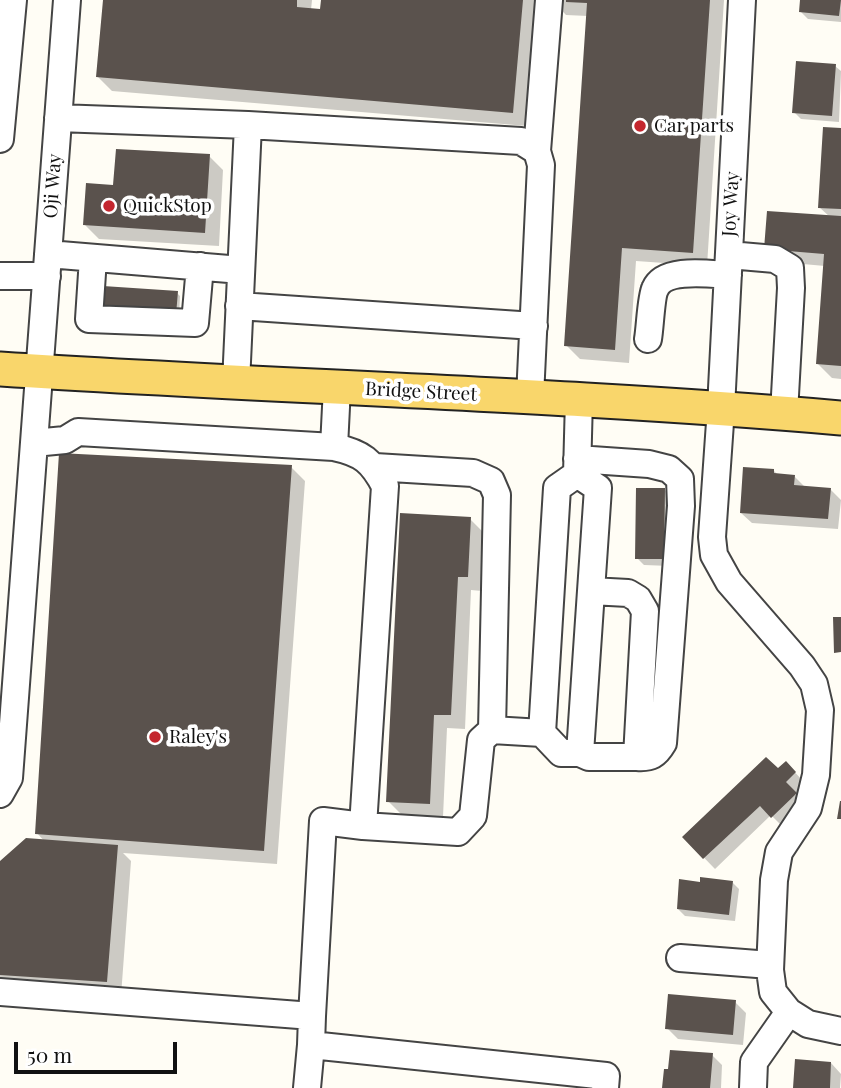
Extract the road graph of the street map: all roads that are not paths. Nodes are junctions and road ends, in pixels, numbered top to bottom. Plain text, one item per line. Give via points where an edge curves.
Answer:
1 (13, 0) edge
2 (67, 0) edge
3 (550, 0) edge
4 (742, 0) edge
5 (58, 118) junction
6 (248, 125) junction
7 (0, 139) edge
8 (537, 151) junction
9 (93, 258) junction
10 (47, 265) junction
11 (728, 265) junction
12 (200, 267) junction
13 (241, 270) junction
14 (0, 276) edge
15 (240, 306) junction
16 (534, 326) junction
17 (648, 338) dead end
18 (0, 369) edge
19 (40, 371) junction
20 (236, 383) junction
21 (337, 387) junction
22 (530, 397) junction
23 (579, 399) junction
24 (721, 408) junction
25 (784, 413) junction
26 (841, 418) edge
27 (34, 443) junction
28 (334, 447) junction
29 (577, 466) junction
30 (375, 467) junction
31 (591, 591) junction
32 (492, 730) junction
33 (542, 733) junction
34 (580, 753) junction
35 (637, 757) junction
36 (0, 794) edge
37 (363, 826) junction
38 (680, 958) dead end
39 (770, 965) junction
40 (0, 992) edge
41 (789, 1012) junction
42 (312, 1016) junction
43 (841, 1031) edge
44 (311, 1045) junction
45 (307, 1088) edge
46 (605, 1088) edge
47 (753, 1088) edge

1 - 7 street
2 - 5 street, Oji Way
3 - 8 street
4 - 11 street, Joy Way
5 - 6 street
5 - 10 street, Oji Way
6 - 8 street via 521,141
6 - 13 street
8 - 16 street via 541,165
9 - 10 street
9 - 12 street
9 - 12 street via 89,319 195,324
10 - 14 street
10 - 19 street, Oji Way
11 - 17 street via 664,278 655,289
11 - 24 street, Joy Way
11 - 25 street via 775,259 790,268
12 - 13 street
13 - 15 street
15 - 16 street
15 - 20 street
16 - 22 street
18 - 19 main road, Bridge Street
19 - 20 main road, Bridge Street
19 - 27 street, Oji Way
20 - 21 main road, Bridge Street
21 - 22 main road, Bridge Street
21 - 28 street
22 - 23 main road, Bridge Street
23 - 24 main road, Bridge Street
23 - 29 street
24 - 25 main road, Bridge Street
24 - 39 street, Joy Way via 714,555 729,582 802,666 814,684 820,710 816,775 808,808 779,852
25 - 26 main road, Bridge Street
27 - 28 street via 65,440 78,432
27 - 36 street, Oji Way via 9,778
28 - 30 street via 354,452
29 - 31 street via 598,488
29 - 33 street via 557,488
29 - 35 street via 649,464 669,469 680,479 663,743 657,754
30 - 32 street via 473,473 491,481 497,495
30 - 37 street via 385,486
31 - 34 street
31 - 35 street via 628,593 645,611
32 - 33 street
32 - 37 street via 481,740 473,816 458,832
33 - 34 street via 561,753
34 - 35 street
37 - 42 street via 323,821
38 - 39 street
39 - 41 street, Joy Way via 773,992
40 - 42 street
41 - 43 street via 808,1024
41 - 47 street via 754,1062
42 - 44 street
44 - 45 street
44 - 46 street via 606,1076

